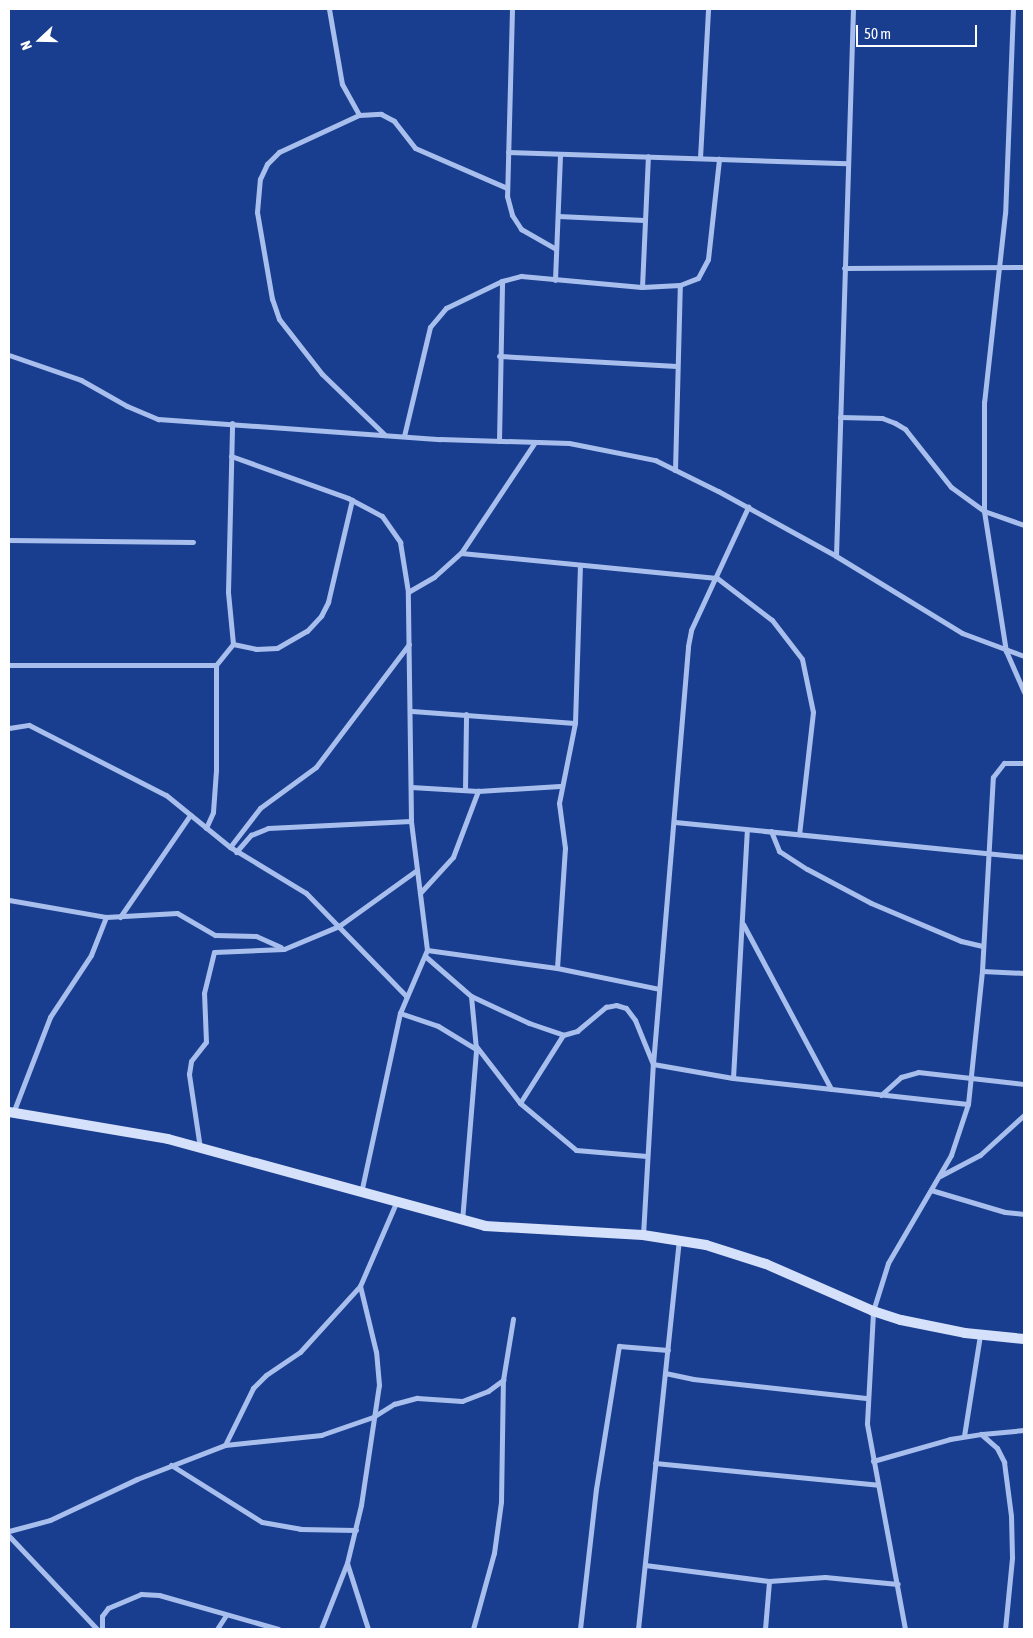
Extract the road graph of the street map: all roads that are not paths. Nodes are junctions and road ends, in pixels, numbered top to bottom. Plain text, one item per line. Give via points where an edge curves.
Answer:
1 (329, 9) edge
2 (512, 9) edge
3 (708, 9) edge
4 (853, 9) edge
5 (1014, 9) edge
6 (359, 115) junction
7 (508, 152) junction
8 (560, 154) junction
9 (648, 156) junction
10 (700, 158) junction
11 (719, 159) junction
12 (847, 163) junction
13 (507, 188) junction
14 (558, 216) junction
15 (644, 220) junction
16 (556, 249) junction
17 (1000, 266) junction
18 (1024, 267) edge
19 (844, 268) junction
20 (555, 280) junction
21 (502, 281) junction
22 (680, 285) junction
23 (642, 287) junction
24 (9, 355) edge
25 (499, 356) junction
26 (676, 366) junction
27 (840, 417) junction
28 (232, 423) junction
29 (385, 435) junction
30 (404, 436) junction
31 (499, 441) junction
32 (534, 442) junction
33 (231, 456) junction
34 (675, 470) junction
35 (352, 500) junction
36 (748, 507) junction
37 (984, 511) junction
38 (1024, 525) edge
39 (9, 540) edge
40 (193, 542) dead end
41 (461, 553) junction
42 (836, 556) junction
43 (580, 567) junction
44 (718, 578) junction
45 (408, 592) junction
46 (233, 644) junction
47 (409, 644) junction
48 (1006, 651) junction
49 (1024, 656) edge
50 (9, 665) edge
51 (216, 665) junction
52 (1024, 692) edge
53 (412, 711) junction
54 (466, 714) junction
55 (575, 722) junction
56 (9, 728) edge
57 (1024, 763) edge
58 (560, 786) junction
59 (411, 787) junction
60 (464, 790) junction
61 (478, 791) junction
62 (190, 815) junction
63 (412, 821) junction
64 (675, 822) junction
65 (206, 828) junction
66 (747, 829) junction
67 (771, 831) junction
68 (799, 834) junction
69 (230, 847) junction
70 (236, 852) junction
71 (991, 856) junction
72 (1024, 857) edge
73 (417, 870) junction
74 (420, 893) junction
75 (9, 900) edge
76 (106, 917) junction
77 (120, 917) junction
78 (742, 923) junction
79 (339, 926) junction
80 (982, 946) junction
81 (284, 948) junction
82 (426, 950) junction
83 (425, 956) junction
84 (557, 968) junction
85 (982, 971) junction
86 (1024, 973) edge
87 (659, 989) junction
88 (406, 996) junction
89 (471, 996) junction
90 (400, 1013) junction
91 (563, 1035) junction
92 (476, 1047) junction
93 (653, 1064) junction
94 (733, 1078) junction
95 (968, 1078) junction
96 (1024, 1084) edge
97 (832, 1089) junction
98 (881, 1095) junction
99 (520, 1103) junction
100 (968, 1104) junction
101 (11, 1113) edge
102 (1024, 1115) edge
103 (201, 1150) junction
104 (647, 1156) junction
105 (940, 1176) junction
106 (931, 1190) junction
107 (361, 1193) junction
108 (396, 1203) junction
109 (1024, 1214) edge
110 (462, 1222) junction
111 (643, 1235) junction
112 (679, 1240) junction
113 (360, 1286) junction
114 (873, 1311) junction
115 (513, 1319) dead end
116 (980, 1335) junction
117 (1024, 1339) edge
118 (668, 1350) junction
119 (665, 1373) junction
120 (503, 1380) junction
121 (866, 1398) junction
122 (373, 1416) junction
123 (1024, 1430) edge
124 (981, 1434) junction
125 (964, 1436) junction
126 (224, 1445) junction
127 (873, 1461) junction
128 (655, 1464) junction
129 (171, 1465) junction
130 (878, 1485) junction
131 (9, 1530) edge
132 (356, 1530) junction
133 (9, 1536) edge
134 (347, 1563) junction
135 (645, 1564) junction
136 (769, 1581) junction
137 (898, 1584) junction
138 (226, 1615) junction
139 (97, 1629) edge
140 (102, 1629) edge
141 (217, 1629) edge
142 (278, 1629) edge
143 (321, 1629) edge
144 (368, 1629) edge
145 (473, 1629) edge
146 (580, 1629) edge
147 (638, 1629) edge
148 (765, 1629) edge
149 (905, 1629) edge
150 (1005, 1629) edge

1 - 6 street via 342,84
2 - 7 street
3 - 10 street
4 - 12 street
5 - 17 street
6 - 13 street via 389,117 416,148
6 - 29 street via 279,152 267,164 260,178 257,212 272,299 280,319 322,374
7 - 8 street
7 - 13 street
8 - 9 street
8 - 14 street
9 - 10 street
9 - 15 street
10 - 11 street
11 - 12 street
11 - 22 street via 708,259 698,278
12 - 19 street
13 - 16 street via 512,214 521,229
14 - 15 street
14 - 16 street
15 - 23 street
16 - 20 street
17 - 18 street
17 - 19 street
17 - 37 street via 984,402
19 - 27 street
20 - 21 street via 521,276
20 - 23 street
21 - 25 street
21 - 30 street via 446,308 432,321
22 - 23 street
22 - 26 street
24 - 28 street via 81,380 158,419
25 - 26 street
25 - 31 street
26 - 34 street
27 - 37 street via 882,418 905,429 944,480
27 - 42 street
28 - 29 street
28 - 33 street
29 - 30 street
30 - 31 street
31 - 32 street
32 - 34 street via 608,448 655,460
32 - 41 street
33 - 35 street
33 - 46 street via 228,592
34 - 36 street
35 - 45 street via 382,516 392,529 405,562
35 - 46 street via 328,602 321,616 307,631 277,648
36 - 42 street
36 - 44 street
37 - 38 street
37 - 48 street
39 - 40 street
41 - 43 street
41 - 45 street via 434,577
42 - 48 street via 962,632
43 - 44 street
43 - 55 street
44 - 64 street via 691,630 688,646
44 - 68 street via 772,620 802,659 813,712
45 - 47 street
46 - 51 street
47 - 53 street
47 - 69 street via 316,768 260,808
48 - 49 street
48 - 52 street
50 - 51 street
51 - 65 street via 216,780 213,812
53 - 54 street
53 - 59 street
54 - 55 street
54 - 60 street
55 - 58 street
56 - 62 street via 30,725 166,794
57 - 71 street via 1004,763 993,777
58 - 61 street
58 - 84 street via 565,848
59 - 60 street
59 - 63 street
60 - 61 street
61 - 74 street via 453,857
62 - 65 street
62 - 77 street
63 - 70 street via 268,828 251,835
63 - 73 street
64 - 66 street
64 - 87 street
65 - 69 street
66 - 67 street
66 - 78 street
67 - 68 street
67 - 80 street via 779,851 807,869 871,903 961,941
68 - 71 street
69 - 70 street
70 - 79 street via 294,884
71 - 72 street
71 - 80 street
73 - 74 street
73 - 79 street
74 - 82 street
75 - 76 street
76 - 77 street
76 - 101 street via 91,955 50,1017
77 - 81 street via 183,914 215,935 256,936
78 - 94 street
78 - 97 street
79 - 81 street
79 - 88 street
80 - 85 street
81 - 103 street via 214,952 204,993 206,1042 191,1061 190,1074
82 - 83 street
82 - 84 street
83 - 88 street
83 - 89 street
84 - 87 street
85 - 86 street
85 - 95 street
87 - 93 street
88 - 90 street
89 - 91 street
89 - 92 street
90 - 92 street via 438,1026
90 - 107 street
91 - 93 street via 578,1031 606,1006 621,1006 635,1020
91 - 99 street
92 - 99 street
92 - 110 street
93 - 94 street
93 - 104 street
94 - 97 street
95 - 96 street
95 - 98 street via 909,1073
95 - 100 street
97 - 98 street
98 - 100 street
99 - 104 street via 576,1150
100 - 105 street via 951,1155
101 - 103 main road via 168,1139
102 - 105 street via 980,1155
103 - 107 main road
104 - 111 street
105 - 106 street
106 - 109 street via 1005,1212
106 - 114 street via 888,1263
107 - 108 main road
108 - 110 main road
108 - 113 street
110 - 111 main road
111 - 112 main road
112 - 114 main road via 706,1244 766,1264
112 - 118 street
113 - 122 street via 376,1352 379,1385
113 - 126 street via 300,1352 266,1374 253,1388
114 - 116 main road via 931,1328
114 - 121 street
115 - 120 street
116 - 117 main road
116 - 125 street
118 - 119 street
118 - 146 street via 619,1346 596,1489
119 - 121 street
119 - 128 street
120 - 122 street via 488,1391 462,1401 417,1398 394,1404
120 - 145 street via 500,1511 494,1553
121 - 127 street
122 - 126 street via 321,1435
122 - 132 street
123 - 124 street
124 - 125 street
124 - 150 street via 997,1448 1004,1462 1011,1516 1012,1558
125 - 127 street
126 - 129 street
127 - 130 street
128 - 130 street
128 - 135 street
129 - 131 street via 50,1520
129 - 132 street via 262,1522 300,1529
130 - 137 street
132 - 134 street
133 - 139 street
134 - 143 street
134 - 144 street
135 - 136 street
135 - 147 street
136 - 137 street via 825,1577
136 - 148 street
137 - 149 street
138 - 140 street via 159,1595 140,1594 108,1608 102,1616
138 - 141 street
138 - 142 street

